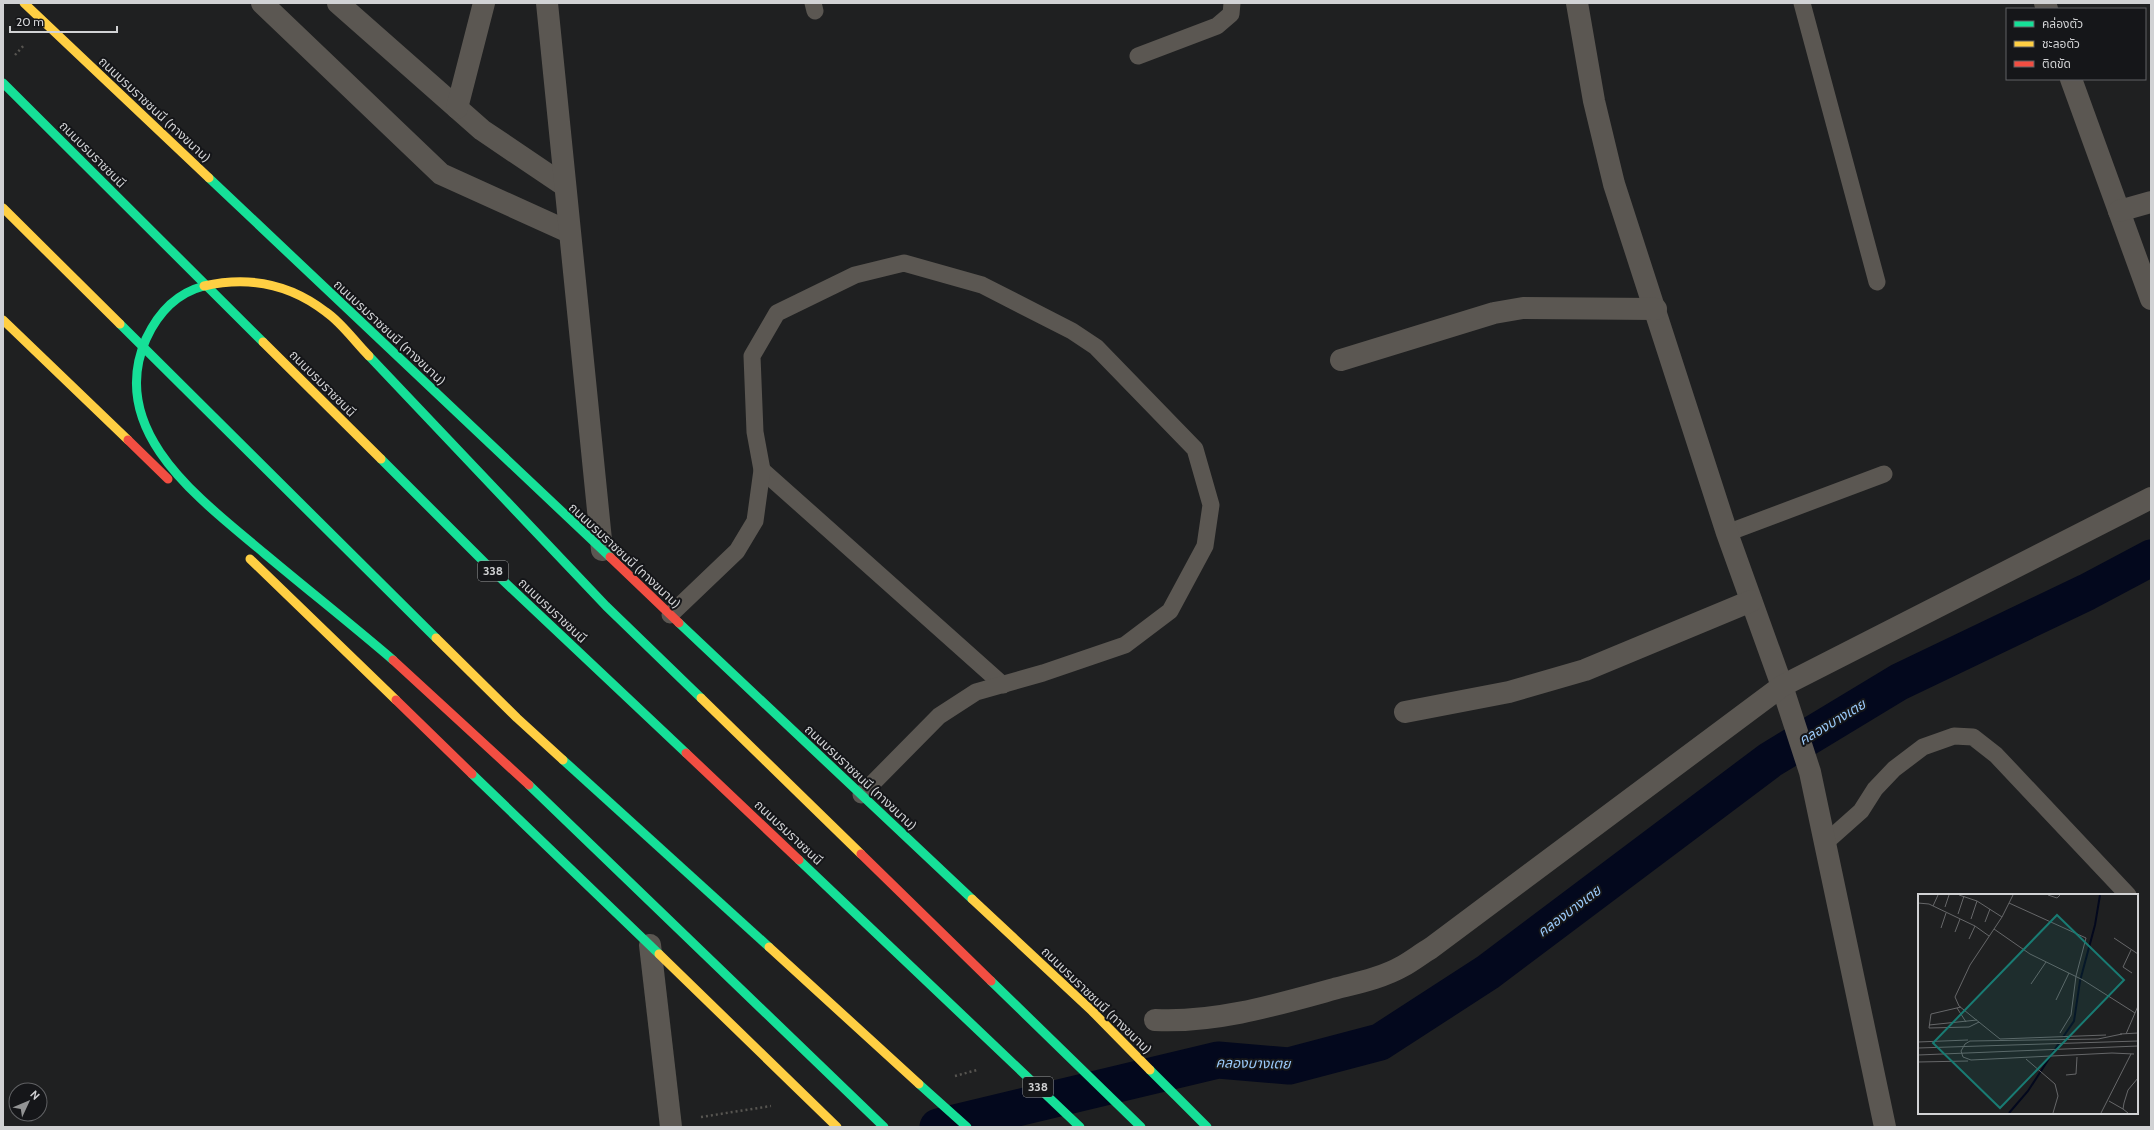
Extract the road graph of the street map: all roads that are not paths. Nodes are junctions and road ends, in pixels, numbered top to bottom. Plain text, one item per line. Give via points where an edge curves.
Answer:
1 (24, 3) edge
2 (338, 3) edge
3 (484, 3) edge
4 (547, 3) edge
5 (1232, 3) edge
6 (1577, 3) edge
7 (1802, 3) edge
8 (268, 5) edge
9 (1138, 56) dead end
10 (2071, 80) edge
11 (3, 83) edge
12 (457, 108) junction
13 (565, 186) junction
14 (2151, 202) edge
15 (3, 208) edge
16 (2119, 211) junction
17 (570, 232) junction
18 (1878, 282) dead end
19 (2151, 299) edge
20 (1656, 310) junction
21 (3, 320) edge
22 (1340, 360) dead end
23 (762, 470) junction
24 (1884, 474) dead end
25 (2151, 498) edge
26 (209, 520) dead end
27 (1727, 533) junction
28 (602, 550) junction
29 (244, 553) dead end
30 (1751, 601) junction
31 (670, 615) junction
32 (1003, 685) junction
33 (1782, 686) junction
34 (1405, 712) dead end
35 (861, 796) junction
36 (1825, 842) junction
37 (2127, 894) edge
38 (650, 945) junction
39 (1155, 1020) dead end
40 (671, 1127) edge
41 (837, 1127) edge
42 (884, 1127) edge
43 (966, 1127) edge
44 (1080, 1127) edge
45 (1141, 1127) edge
46 (1207, 1127) edge
47 (1885, 1127) edge

1 - 28 main road, ถนนบรมราชชนนี (ทางขนาน)
2 - 12 street
3 - 12 street
4 - 13 street
5 - 9 lane via 1231,14 1217,26
6 - 20 street via 1594,101 1614,184
7 - 18 lane
8 - 17 street via 441,174
10 - 16 street
11 - 44 main road, ถนนบรมราชชนนี / 338 via 492,570
12 - 13 street via 482,130
13 - 17 street
14 - 16 street
15 - 43 main road via 518,718
16 - 19 street
17 - 28 street
20 - 22 street via 1523,308 1494,313
20 - 27 street
21 - 26 main road
23 - 31 lane via 755,521 737,551
23 - 32 lane
23 - 32 lane via 755,432 752,356 777,313 855,275 904,263 982,285 1072,331 1096,347 1195,449 1210,505 1205,546 1170,611 1125,645
24 - 27 lane
25 - 33 street
27 - 30 street
28 - 31 main road, ถนนบรมราชชนนี (ทางขนาน)
29 - 38 main road
30 - 33 street
30 - 34 street via 1585,670 1509,692
31 - 35 main road, ถนนบรมราชชนนี (ทางขนาน)
32 - 35 lane via 976,692 939,716
33 - 36 street via 1810,772
33 - 39 street via 1402,967 1359,982 1232,1014 1184,1022
35 - 46 main road, ถนนบรมราชชนนี (ทางขนาน) via 1092,1011
36 - 37 lane via 1861,810 1875,789 1894,769 1923,747 1954,736 1973,737 1996,755
36 - 47 street
38 - 40 street
38 - 41 main road
42 - 45 main road via 477,734 396,662 210,507 171,469 152,439 141,413 135,382 139,359 149,334 162,314 179,296 223,281 261,280 293,291 328,312 606,606

